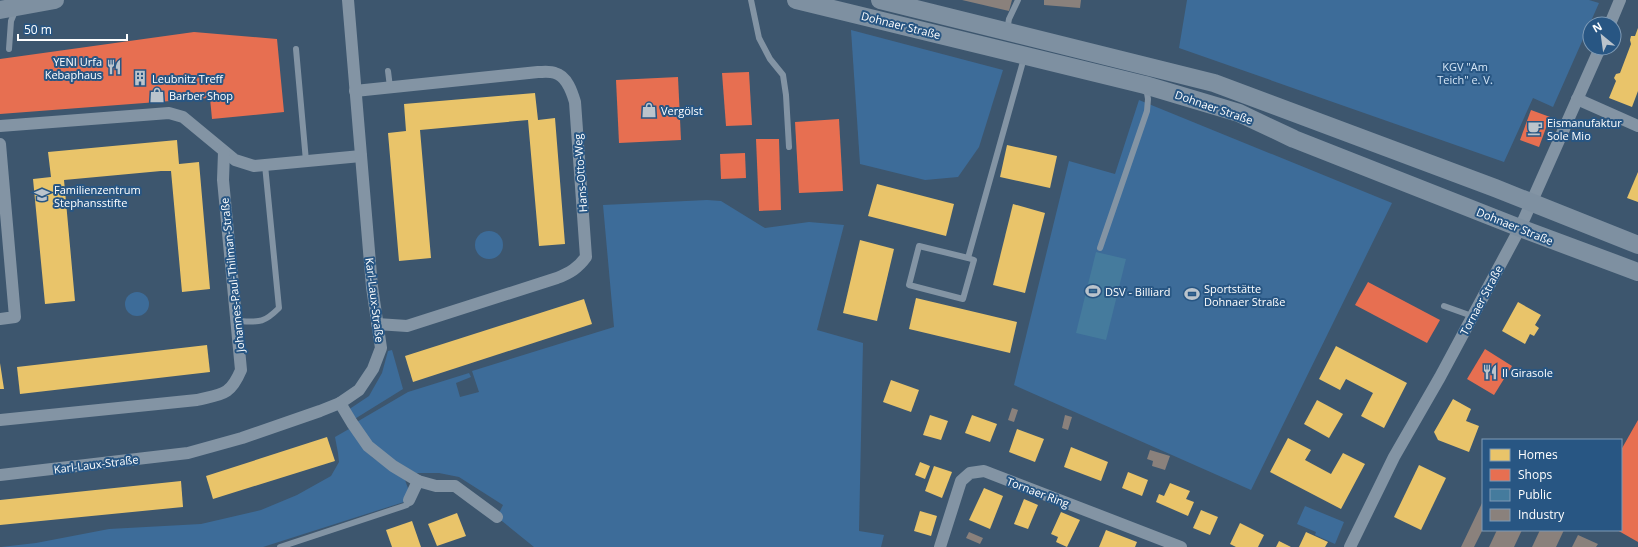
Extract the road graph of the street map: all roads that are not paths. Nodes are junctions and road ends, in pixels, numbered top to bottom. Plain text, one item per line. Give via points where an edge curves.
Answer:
1 (55, 0) edge
2 (348, 0) edge
3 (751, 0) edge
4 (796, 0) edge
5 (880, 0) edge
6 (1018, 0) edge
7 (1620, 0) edge
8 (9, 8) edge
9 (1613, 16) edge
10 (1007, 32) junction
11 (10, 49) dead end
12 (296, 49) dead end
13 (1025, 56) junction
14 (1596, 56) edge
15 (388, 71) dead end
16 (1145, 85) junction
17 (390, 87) junction
18 (355, 91) junction
19 (1577, 100) junction
20 (0, 126) edge
21 (1638, 126) edge
22 (0, 144) edge
23 (789, 147) dead end
24 (224, 152) junction
25 (361, 156) junction
26 (306, 161) junction
27 (265, 165) junction
28 (1531, 203) junction
29 (1520, 228) junction
30 (1638, 245) edge
31 (1100, 248) dead end
32 (968, 258) junction
33 (1638, 272) edge
34 (1444, 306) dead end
35 (1472, 316) junction
36 (0, 319) edge
37 (236, 321) junction
38 (377, 324) junction
39 (340, 403) junction
40 (0, 420) edge
41 (0, 475) edge
42 (418, 481) junction
43 (409, 500) joint
44 (497, 517) dead end
45 (1151, 541) edge
46 (280, 547) edge
47 (940, 547) edge
48 (1181, 547) edge
49 (1350, 547) edge

1 - 8 main road
2 - 18 street, Karl-Laux-Straße
3 - 23 lane via 759,38 770,59 783,75
4 - 13 main road, Dohnaer Straße
5 - 10 main road, Dohnaer Straße
6 - 10 lane via 1009,19
7 - 9 street
8 - 11 lane
10 - 28 main road, Dohnaer Straße via 1214,83
12 - 26 lane
13 - 16 main road, Dohnaer Straße
13 - 32 lane
14 - 19 street, Tornaer Straße
15 - 17 lane
16 - 29 main road, Dohnaer Straße via 1239,114 1294,140
16 - 31 lane via 1147,111
17 - 18 street, Hans-Otto-Weg
17 - 38 street, Hans-Otto-Weg via 538,72 556,73 565,80 575,102 586,256 579,267 567,274 512,292 407,326
18 - 25 street, Karl-Laux-Straße
19 - 21 street
19 - 28 street, Tornaer Straße
20 - 24 street via 169,113 183,117
22 - 36 street via 15,317
24 - 27 street via 235,160 254,166
24 - 37 street, Johannes-Paul-Thilman-Straße via 223,180
25 - 26 street
25 - 38 street, Karl-Laux-Straße
26 - 27 street
27 - 37 lane via 279,308 268,318 257,322
28 - 29 street, Tornaer Straße
28 - 30 main road, Dohnaer Straße
29 - 33 main road, Dohnaer Straße
29 - 35 street, Tornaer Straße
32 - 32 lane via 974,260 963,299 909,285 919,246
34 - 35 lane
35 - 49 street, Tornaer Straße via 1394,457
37 - 40 street, Johannes-Paul-Thilman-Straße via 241,370 236,382 226,394 197,400
38 - 39 street, Karl-Laux-Straße via 381,348 373,369 359,390
39 - 41 street, Karl-Laux-Straße via 294,421 188,454
39 - 42 street via 368,446 393,466
42 - 43 street
42 - 44 street via 436,486 455,486
43 - 46 lane via 407,505
45 - 47 street, Tornaer Ring via 984,471 970,473 961,481
45 - 48 street, Tornaer Ring

